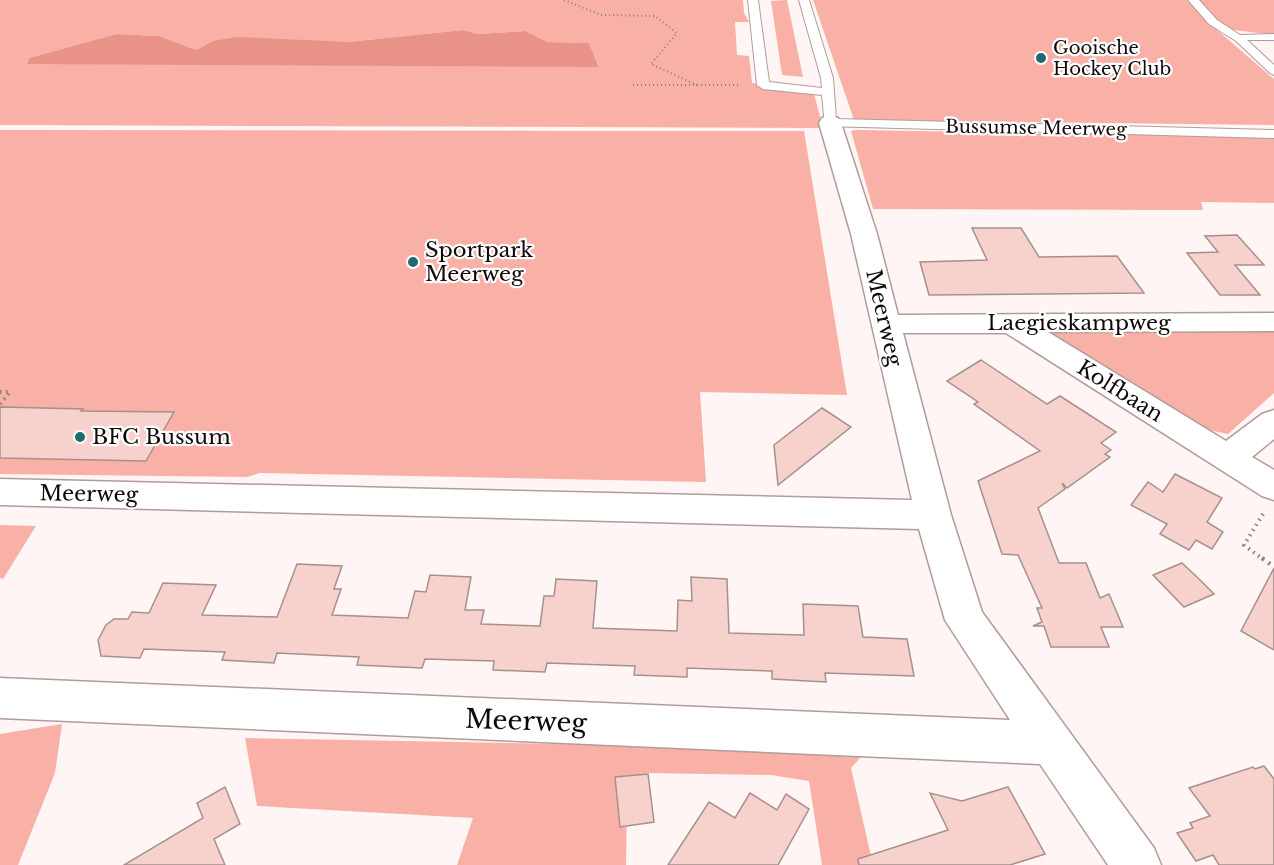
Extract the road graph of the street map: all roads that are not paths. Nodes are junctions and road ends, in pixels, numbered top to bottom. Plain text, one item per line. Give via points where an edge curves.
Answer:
1 (753, 0) edge
2 (804, 0) edge
3 (1193, 0) edge
4 (1274, 37) edge
5 (1243, 38) junction
6 (1274, 71) edge
7 (826, 92) junction
8 (830, 123) junction
9 (1274, 134) edge
10 (1274, 322) edge
11 (885, 324) junction
12 (1013, 324) junction
13 (1274, 422) edge
14 (1227, 458) junction
15 (0, 492) edge
16 (1271, 496) edge
17 (933, 515) junction
18 (0, 698) edge
19 (1052, 743) junction
20 (1137, 865) edge

1 - 7 lane via 763,85
2 - 7 lane via 826,78
3 - 5 lane via 1213,22
4 - 5 lane
5 - 6 lane
7 - 8 lane
8 - 9 lane, Bussumse Meerweg
8 - 11 street, Meerweg via 864,234
10 - 12 street, Laegieskampweg
11 - 12 street, Laegieskampweg
11 - 17 street, Meerweg
12 - 14 street, Kolfbaan
13 - 14 street
14 - 16 street, Kolfbaan
15 - 17 street, Meerweg
17 - 19 street, Meerweg via 964,620
18 - 19 street, Meerweg
19 - 20 street, Meerweg

